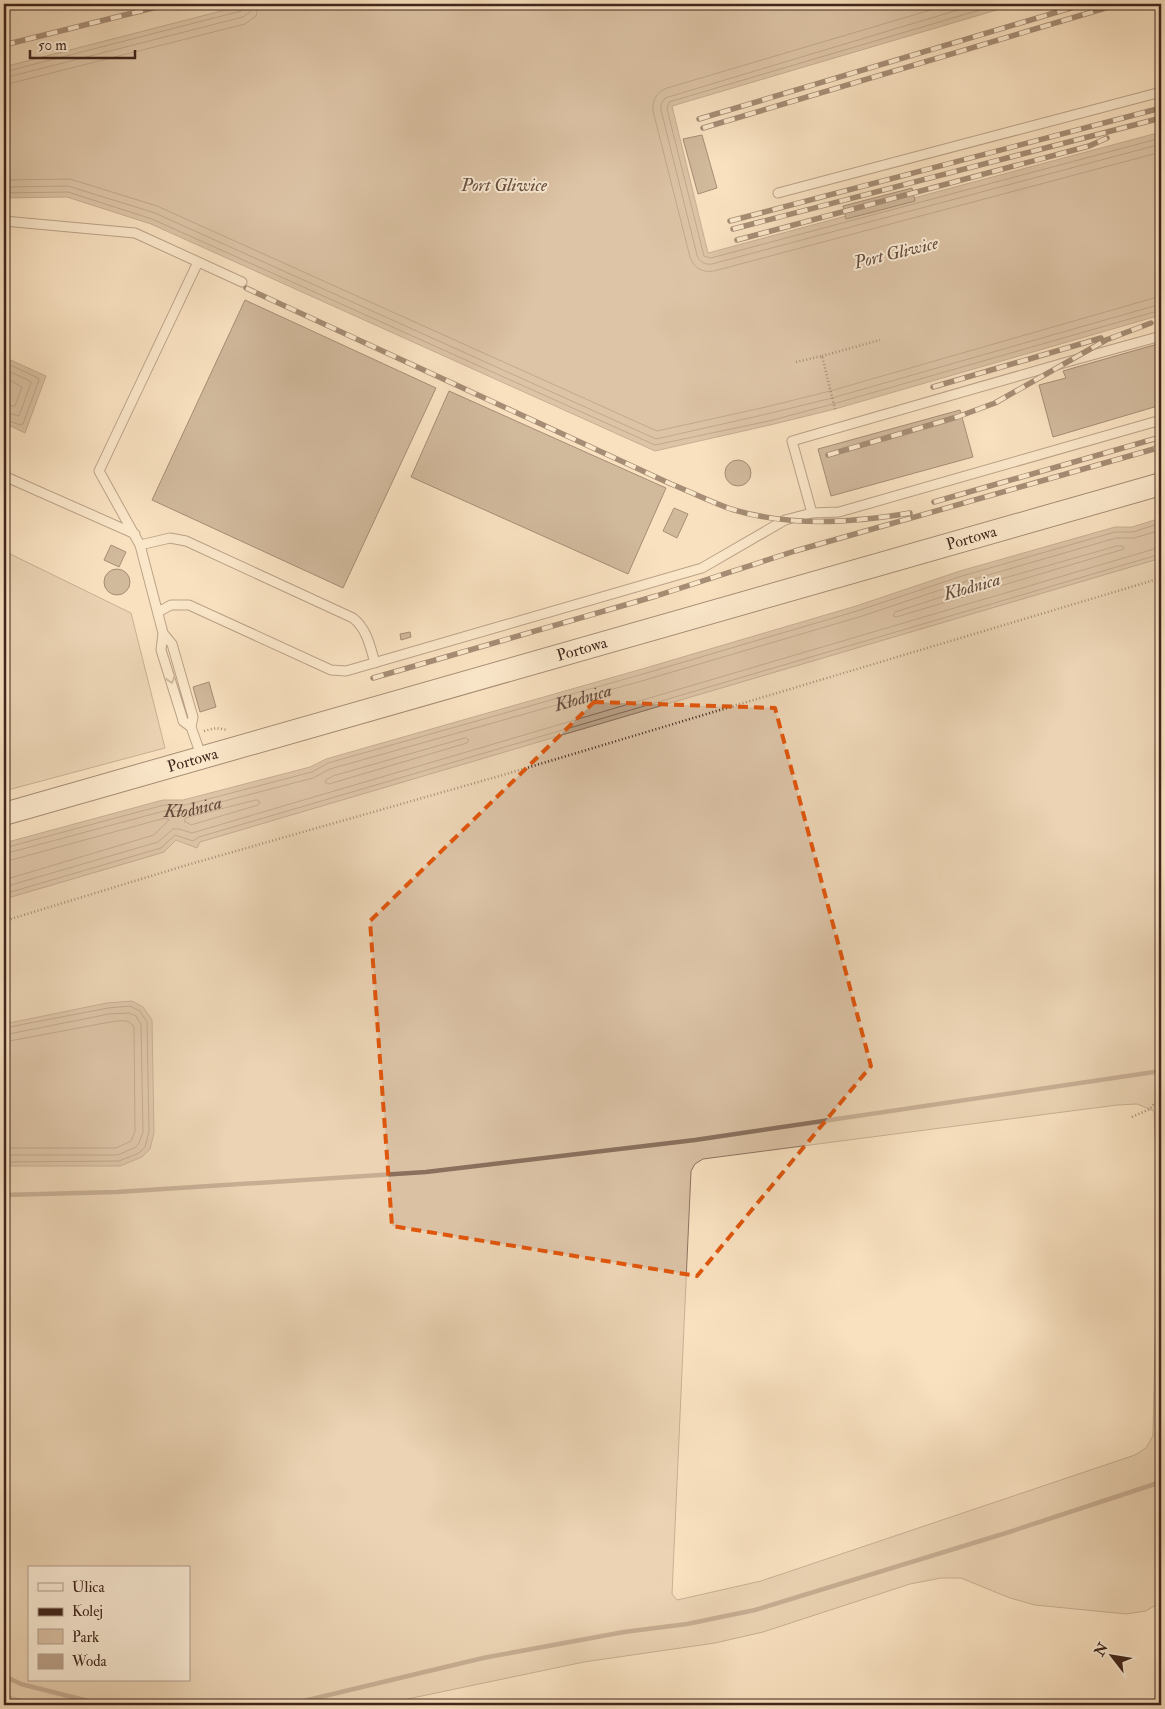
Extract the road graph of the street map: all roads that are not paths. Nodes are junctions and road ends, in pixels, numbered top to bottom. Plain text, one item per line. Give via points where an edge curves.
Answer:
1 (1161, 92) edge
2 (778, 193) dead end
3 (4, 221) edge
4 (198, 262) junction
5 (242, 282) dead end
6 (1161, 336) edge
7 (1161, 420) edge
8 (4, 476) edge
9 (1161, 484) edge
10 (812, 513) junction
11 (135, 534) junction
12 (140, 545) junction
13 (158, 612) junction
14 (374, 662) junction
15 (202, 758) junction
16 (4, 814) edge

1 - 2 lane
3 - 4 lane via 135,233
4 - 5 lane
4 - 11 lane via 99,471
6 - 10 lane via 792,441
7 - 10 lane via 839,512
8 - 11 lane
9 - 15 street, Portowa
10 - 14 lane via 785,520 702,568
11 - 12 lane
12 - 13 lane
12 - 14 lane via 170,538 186,541 353,618 366,633
13 - 14 lane via 171,605 189,605 332,670 346,671
13 - 15 lane via 163,633 161,650 183,721 190,727
15 - 16 street, Portowa

